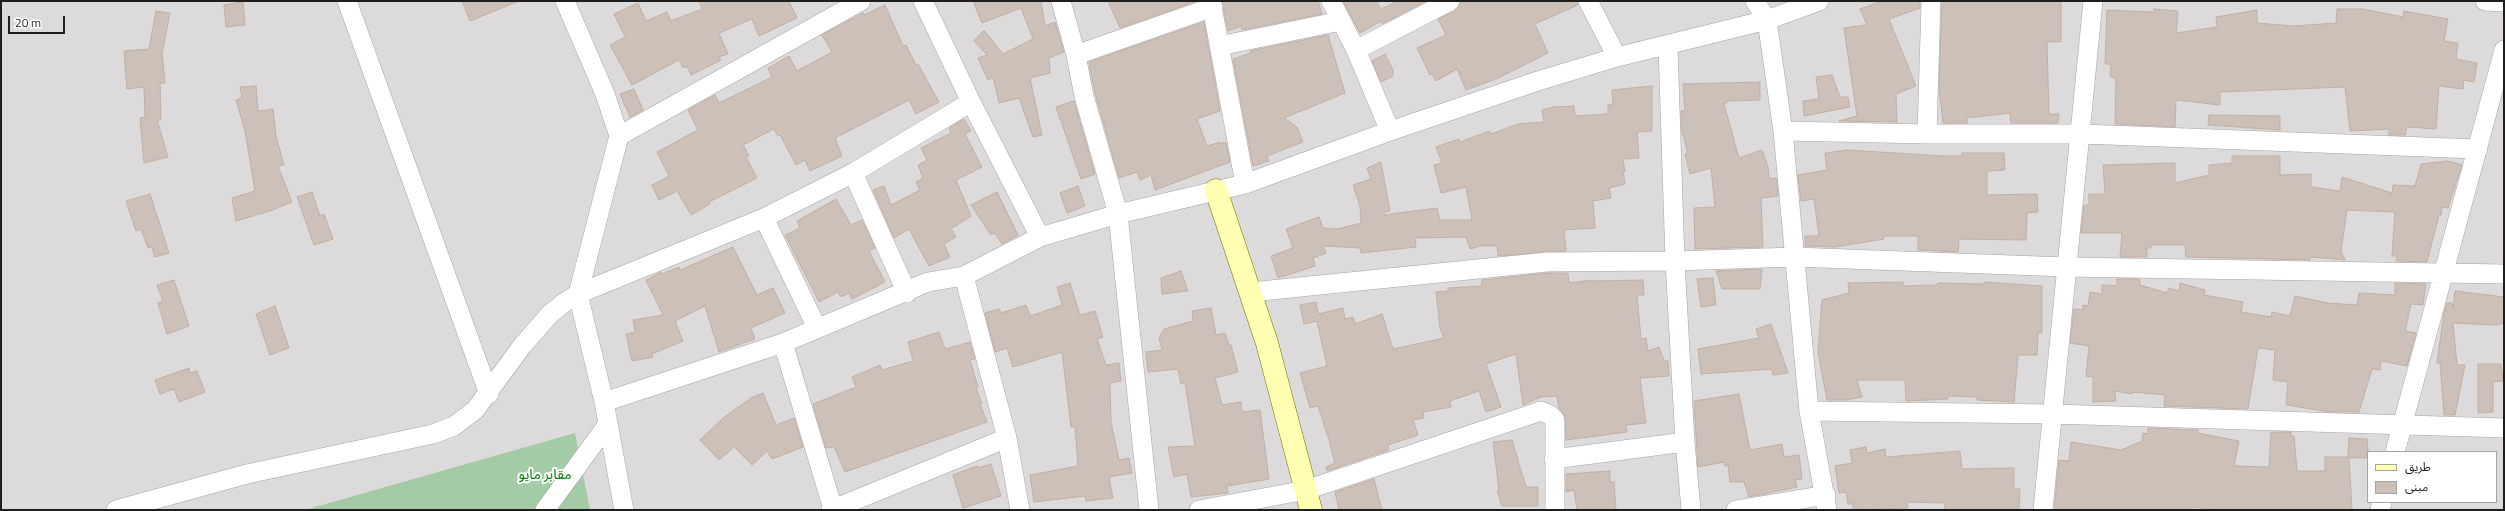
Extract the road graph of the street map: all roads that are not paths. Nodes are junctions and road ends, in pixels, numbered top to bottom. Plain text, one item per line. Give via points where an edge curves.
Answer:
1 (347, 1) edge
2 (565, 1) edge
3 (861, 1) edge
4 (923, 1) edge
5 (1061, 1) edge
6 (1331, 1) edge
7 (1450, 1) edge
8 (1588, 1) edge
9 (1755, 1) edge
10 (1819, 1) edge
11 (1931, 1) edge
12 (2093, 1) edge
13 (2485, 1) edge
14 (2504, 2) edge
15 (1212, 4) edge
16 (1767, 20) junction
17 (1341, 21) junction
18 (1220, 46) junction
19 (1668, 46) junction
20 (1356, 50) junction
21 (2504, 50) edge
22 (1076, 55) junction
23 (1617, 58) junction
24 (971, 102) junction
25 (1390, 131) junction
26 (1783, 131) junction
27 (1927, 134) junction
28 (2082, 134) junction
29 (619, 136) junction
30 (2478, 149) junction
31 (853, 173) junction
32 (1244, 184) junction
33 (1216, 190) junction
34 (1118, 214) junction
35 (764, 218) junction
36 (1040, 237) junction
37 (1794, 257) junction
38 (1675, 261) junction
39 (2066, 267) junction
40 (2446, 272) junction
41 (2504, 274) edge
42 (964, 276) junction
43 (1251, 292) junction
44 (907, 293) junction
45 (578, 294) junction
46 (817, 328) junction
47 (783, 343) junction
48 (489, 394) junction
49 (604, 402) junction
50 (1809, 411) junction
51 (2053, 414) junction
52 (608, 424) junction
53 (2403, 424) junction
54 (2504, 428) edge
55 (1007, 438) junction
56 (1685, 442) junction
57 (2395, 451) edge
58 (1554, 459) junction
59 (1308, 500) edge
60 (1826, 503) edge
61 (116, 510) edge
62 (545, 510) edge
63 (624, 510) edge
64 (832, 510) edge
65 (1020, 510) edge
66 (1149, 510) edge
67 (1199, 510) edge
68 (1555, 510) edge
69 (1691, 510) edge
70 (1736, 510) edge
71 (2043, 510) edge

1 - 48 street
2 - 29 street via 605,94
3 - 29 street
4 - 24 street
5 - 22 street
6 - 17 street
7 - 20 street
8 - 23 street
9 - 16 street
10 - 16 street
11 - 27 street
12 - 28 street
13 - 14 street
15 - 18 street
15 - 22 street
16 - 19 street
16 - 26 street
17 - 18 street
17 - 20 street
18 - 32 street
19 - 23 street
19 - 38 street
20 - 25 street
21 - 30 street
22 - 34 street via 1084,96
23 - 25 street via 1538,81
24 - 31 street
24 - 36 street
25 - 32 street
26 - 27 street
26 - 37 street
27 - 28 street
28 - 30 street
28 - 39 street
29 - 45 street
30 - 40 street
31 - 35 street
31 - 44 street
32 - 33 street
33 - 34 street
33 - 43 street
34 - 36 street
34 - 66 street
35 - 45 street
35 - 46 street
36 - 42 street
37 - 38 street
37 - 39 street
37 - 50 street
38 - 43 street via 1547,262
38 - 56 street
39 - 40 street
39 - 51 street
40 - 41 street
40 - 53 street
42 - 44 street via 928,282
42 - 55 street
43 - 59 street
44 - 46 street
45 - 48 street via 550,314 522,346
45 - 49 street
46 - 47 street
47 - 49 street
47 - 64 street
48 - 61 street via 476,410 454,426 433,434 247,474
49 - 52 street
50 - 51 street
50 - 60 street
51 - 53 street
51 - 71 street
52 - 62 street
52 - 63 street
53 - 54 street
53 - 57 street
55 - 64 street
55 - 65 street
56 - 58 street
56 - 69 street
58 - 59 street via 1555,420 1541,411
58 - 68 street
59 - 67 street
60 - 70 street

